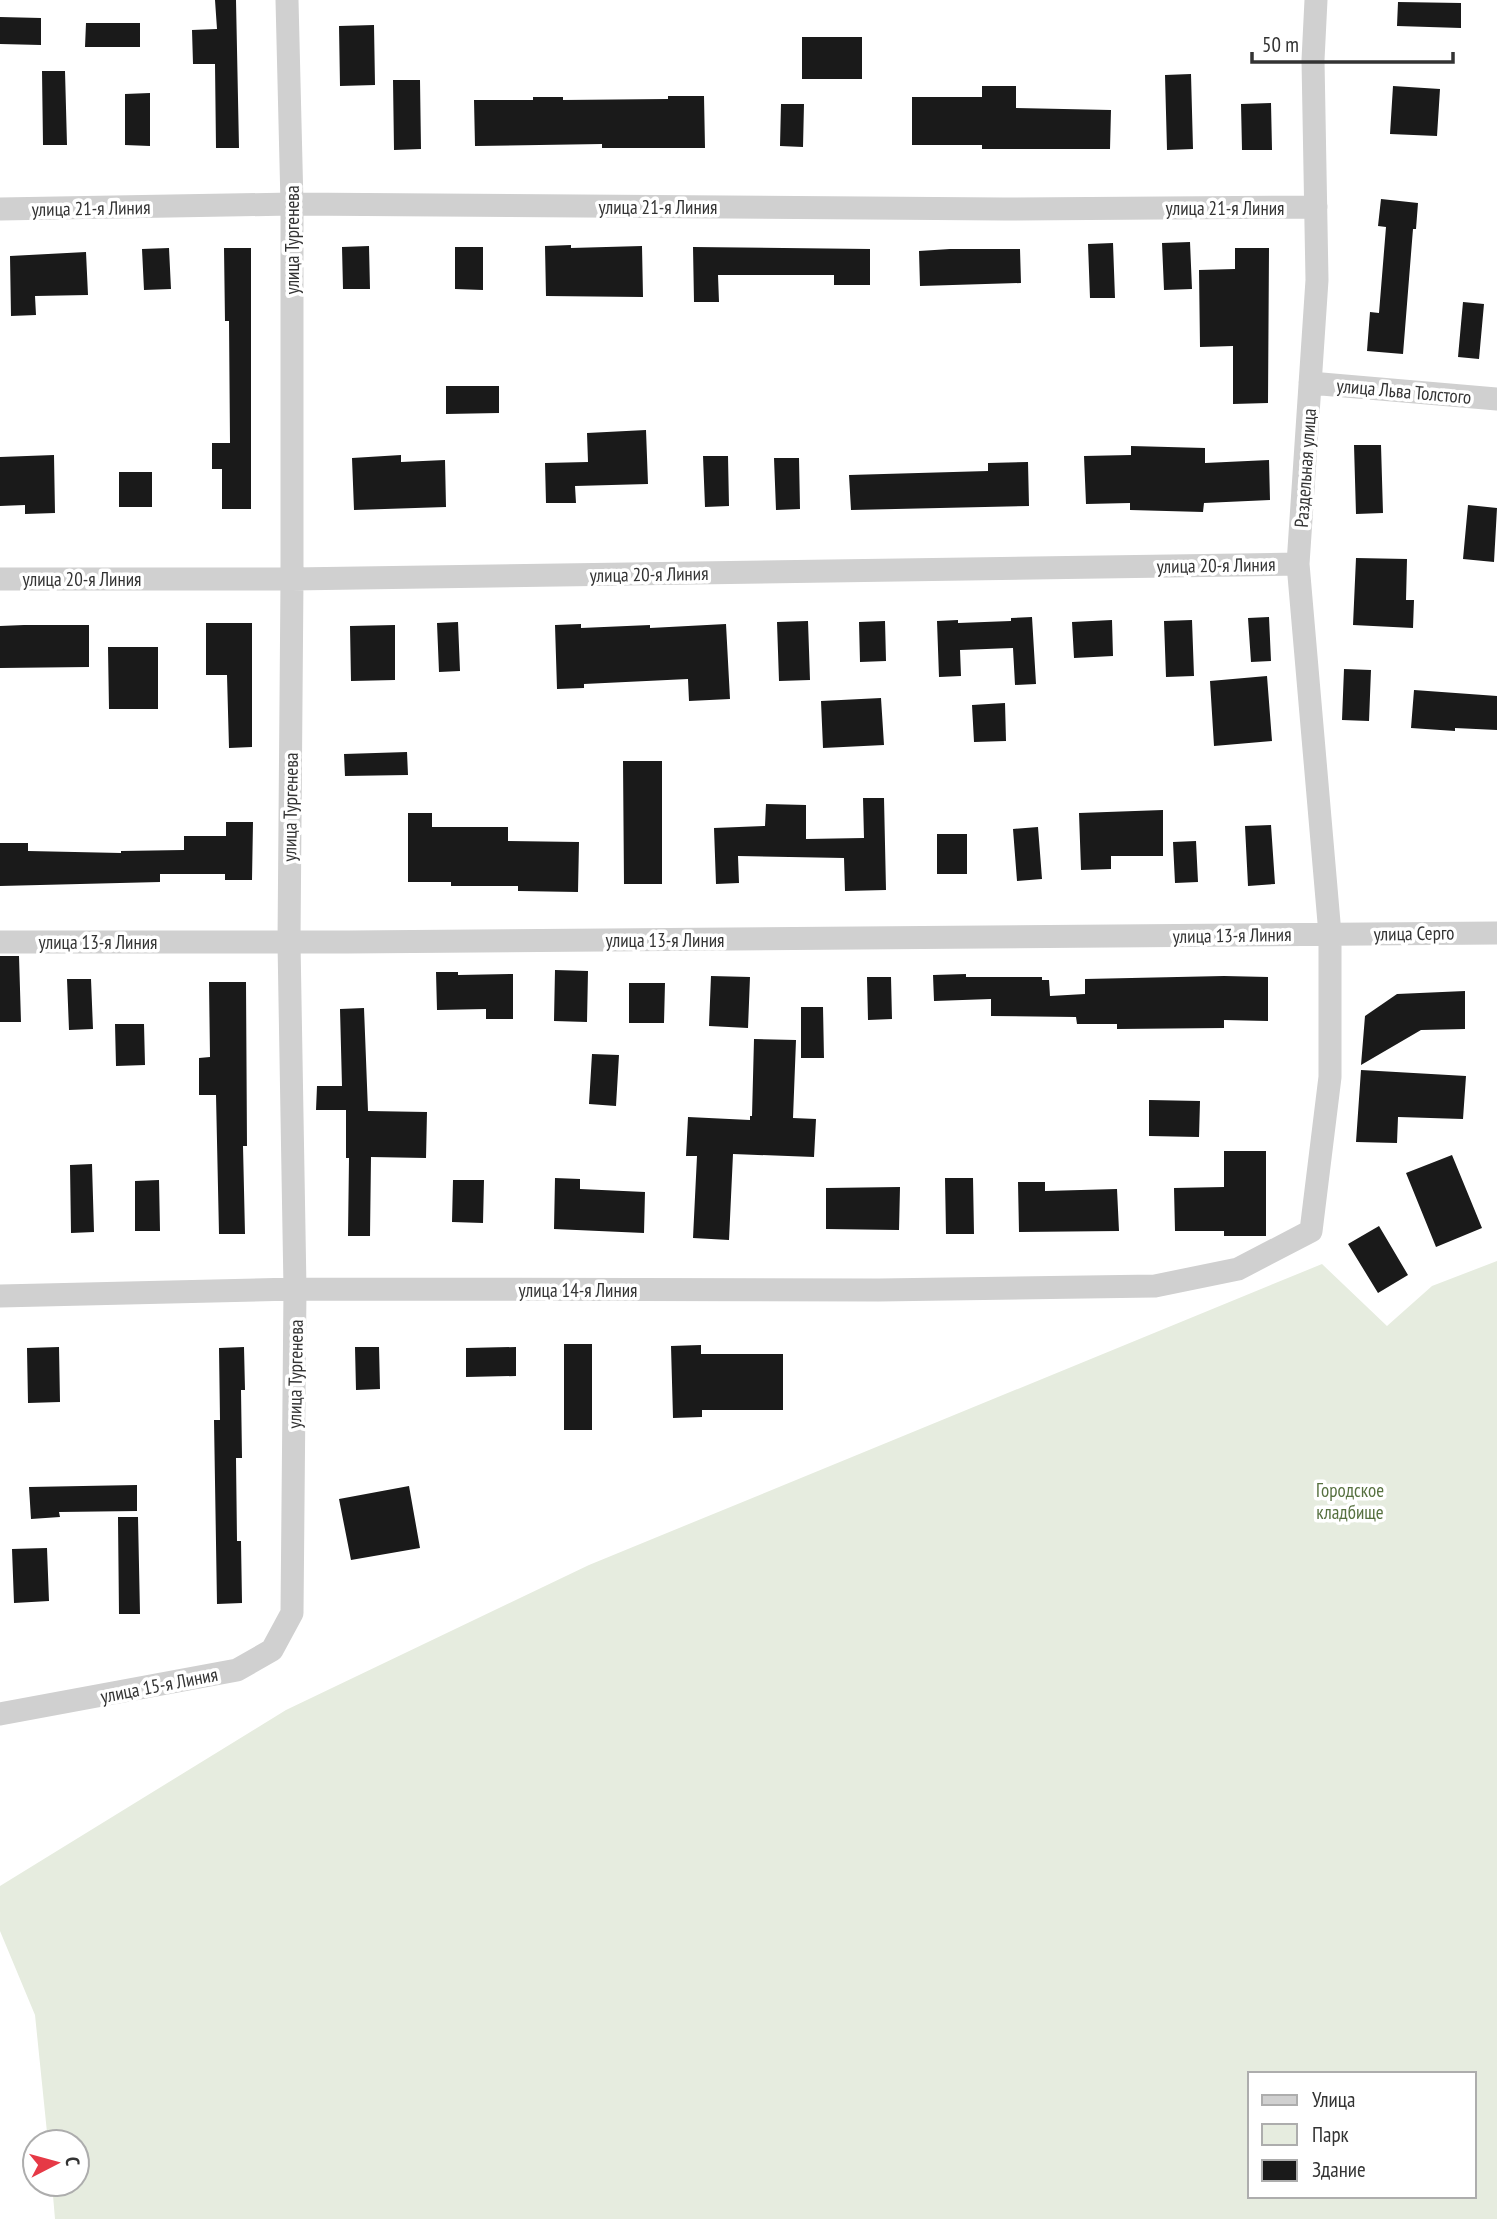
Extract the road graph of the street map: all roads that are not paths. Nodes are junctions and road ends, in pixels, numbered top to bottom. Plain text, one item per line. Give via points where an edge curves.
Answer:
1 (287, 0) edge
2 (1316, 0) edge
3 (292, 204) junction
4 (1316, 207) junction
5 (0, 209) edge
6 (1310, 383) junction
7 (1497, 399) edge
8 (1298, 564) junction
9 (0, 579) edge
10 (292, 579) junction
11 (1497, 933) edge
12 (1330, 934) junction
13 (0, 942) edge
14 (289, 942) junction
15 (295, 1289) junction
16 (0, 1296) edge
17 (292, 1614) joint
18 (0, 1714) edge

1 - 3 street, улица Тургенева
2 - 4 street, Раздельная улица
3 - 4 street, улица 21-я Линия
3 - 5 street, улица 21-я Линия
3 - 10 street, улица Тургенева
4 - 6 street, Раздельная улица
6 - 7 street, улица Льва Толстого
6 - 8 street, Раздельная улица
8 - 10 street, улица 20-я Линия
8 - 12 street, Раздельная улица
9 - 10 street, улица 20-я Линия
10 - 14 street, улица Тургенева
11 - 12 street, улица Серго
12 - 14 street, улица 13-я Линия
12 - 15 street, улица 14-я Линия via 1330,1077 1311,1231 1238,1269 1155,1286
13 - 14 street, улица 13-я Линия
14 - 15 street, улица Тургенева
15 - 16 street, улица 14-я Линия
15 - 17 street, улица Тургенева
17 - 18 street, улица 15-я Линия via 272,1650 237,1670

